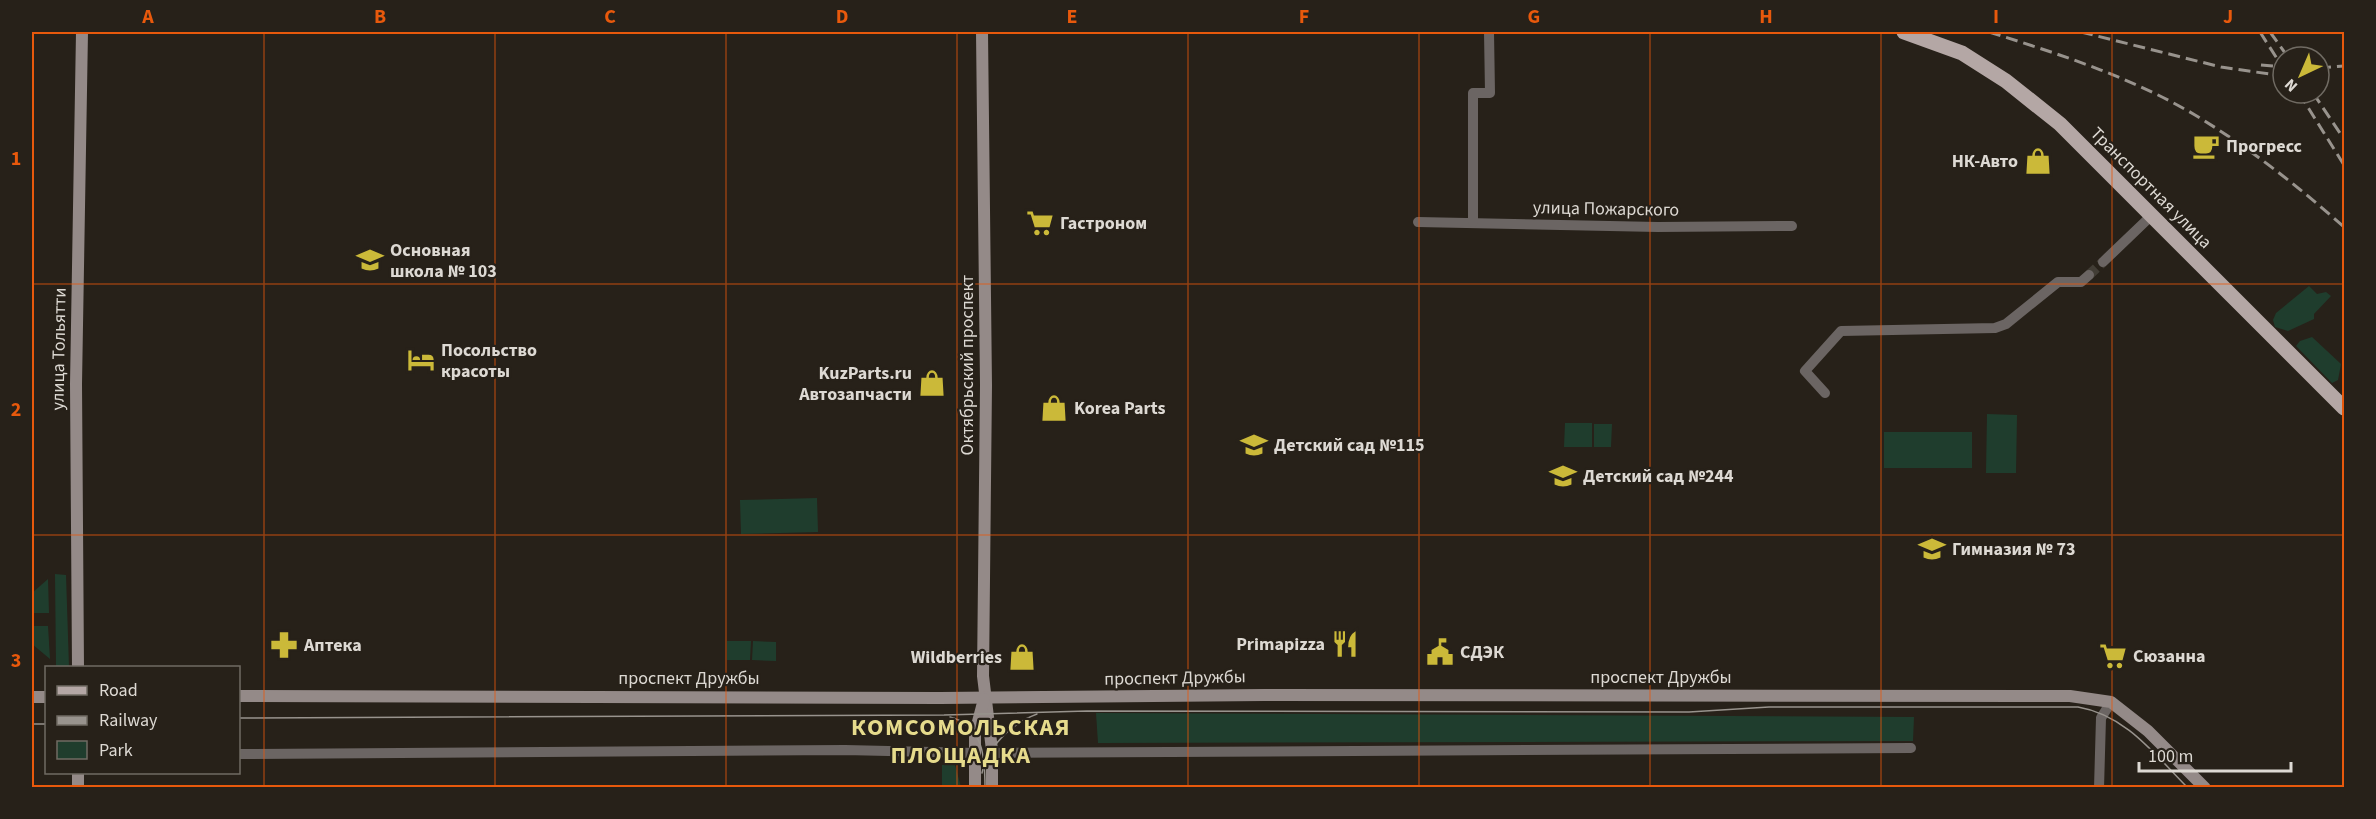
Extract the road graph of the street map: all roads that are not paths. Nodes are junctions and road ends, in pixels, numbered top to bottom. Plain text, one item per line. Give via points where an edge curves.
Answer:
1 (82, 32) edge
2 (982, 32) edge
3 (1489, 32) edge
4 (1904, 32) edge
5 (2151, 216) junction
6 (1418, 222) dead end
7 (1473, 222) junction
8 (1792, 226) dead end
9 (2103, 262) tunnel mouth
10 (2089, 275) tunnel mouth
11 (1825, 393) dead end
12 (2344, 408) edge
13 (78, 666) edge
14 (240, 696) edge
15 (984, 698) junction
16 (2111, 702) junction
17 (1911, 748) dead end
18 (975, 753) junction
19 (992, 753) junction
20 (240, 754) edge
21 (975, 788) edge
22 (992, 788) edge
23 (2099, 788) edge
24 (2205, 788) edge

1 - 13 main road, улица Тольятти via 76,384
2 - 15 main road, Октябрьский проспект
3 - 7 street via 1490,93 1473,93
4 - 5 main road, Транспортная улица via 1962,53 2006,81 2060,124
5 - 9 street
5 - 12 main road, Транспортная улица
6 - 7 street, улица Пожарского
7 - 8 street, улица Пожарского
10 - 11 street via 2081,282 2058,282 2006,324 1995,328 1841,331 1805,370
14 - 15 main road, проспект Дружбы
15 - 16 main road, проспект Дружбы via 1804,695 2070,696
15 - 18 main road, Октябрьский проспект via 977,719
15 - 19 main road, Октябрьский проспект
16 - 23 street via 2101,718
16 - 24 main road via 2148,731
17 - 19 street
18 - 20 street via 845,750
18 - 21 main road, Октябрьский проспект
19 - 22 main road, Октябрьский проспект

